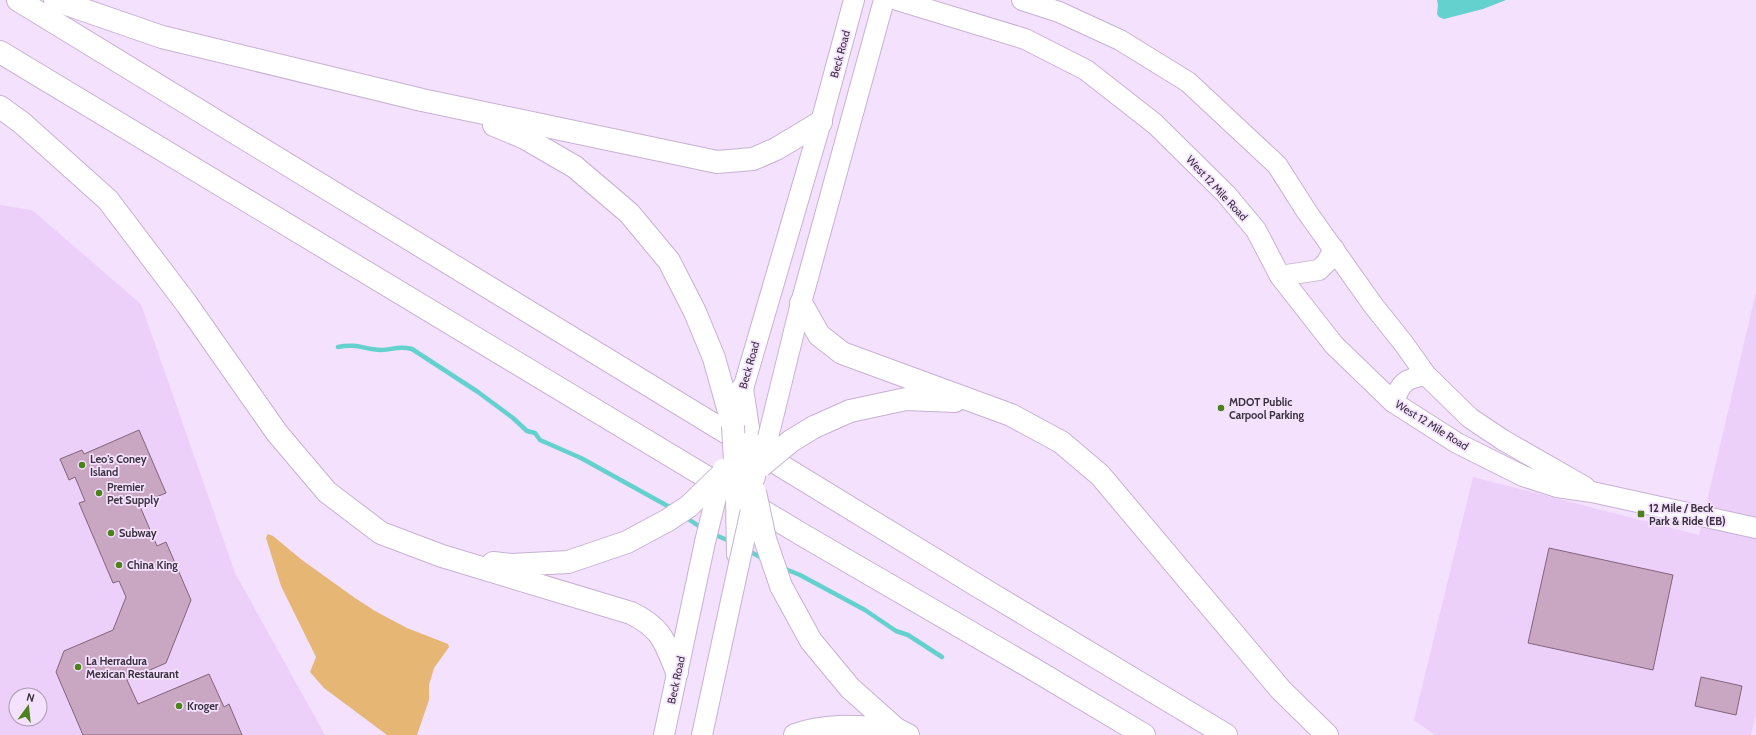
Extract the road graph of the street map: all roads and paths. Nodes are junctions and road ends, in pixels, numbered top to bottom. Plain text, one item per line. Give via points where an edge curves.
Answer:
1 (18, 0) edge
2 (55, 0) edge
3 (854, 0) edge
4 (884, 0) edge
5 (897, 0) edge
6 (1022, 0) edge
7 (0, 52) edge
8 (422, 100) junction
9 (0, 107) edge
10 (821, 122) junction
11 (1334, 249) junction
12 (1280, 276) junction
13 (801, 303) junction
14 (1426, 375) junction
15 (742, 389) junction
16 (1393, 402) junction
17 (775, 409) junction
18 (1010, 415) junction
19 (733, 426) junction
20 (750, 442) junction
21 (728, 467) junction
22 (752, 484) junction
23 (1592, 492) junction
24 (1756, 528) edge
25 (705, 542) junction
26 (442, 556) junction
27 (738, 564) joint
28 (677, 672) junction
29 (902, 732) edge
30 (664, 735) edge
31 (702, 735) edge
32 (795, 735) edge
33 (1144, 735) edge
34 (1226, 735) edge
35 (1327, 735) edge

1 - 34 highway
2 - 8 highway via 162,37
3 - 10 main road, Beck Road
4 - 13 main road
5 - 12 main road, West 12 Mile Road via 1025,38 1086,70 1155,124 1226,194 1256,230
6 - 11 main road, West 12 Mile Road via 1060,12 1120,40 1188,82 1277,164
7 - 33 highway via 801,534
8 - 10 highway via 717,162 753,159 776,149
8 - 19 highway via 525,138 575,167 629,213 668,261 695,312 714,358
9 - 26 highway via 22,123 108,200 186,303 277,433 327,492 381,533
10 - 15 main road, Beck Road
11 - 12 main road via 1327,262 1318,270
11 - 14 main road, West 12 Mile Road
12 - 16 main road, West 12 Mile Road via 1334,345
13 - 17 main road
13 - 18 highway via 819,335 842,353
14 - 16 main road via 1410,378 1401,386
14 - 23 main road, West 12 Mile Road via 1470,418
15 - 19 main road, Beck Road
15 - 20 highway
16 - 23 main road, West 12 Mile Road via 1457,443 1523,476 1557,487
17 - 20 highway
17 - 22 main road, bridge
18 - 22 highway, bridge via 956,402 906,399 850,411 814,427 791,441
18 - 35 highway via 1061,442 1100,475 1282,690
19 - 21 highway, bridge
20 - 21 highway
20 - 22 highway, bridge
21 - 22 highway, bridge
21 - 25 main road, Beck Road, bridge
21 - 26 highway, bridge via 689,506 668,520 627,542 568,562 512,565
22 - 25 highway, bridge
22 - 27 highway, bridge
22 - 29 highway, bridge via 764,539 781,586 811,641 850,688
23 - 24 main road, West 12 Mile Road
25 - 28 main road, Beck Road
26 - 28 highway via 637,616 657,630 667,646
27 - 31 main road
28 - 30 main road, Beck Road
29 - 32 highway via 829,727

